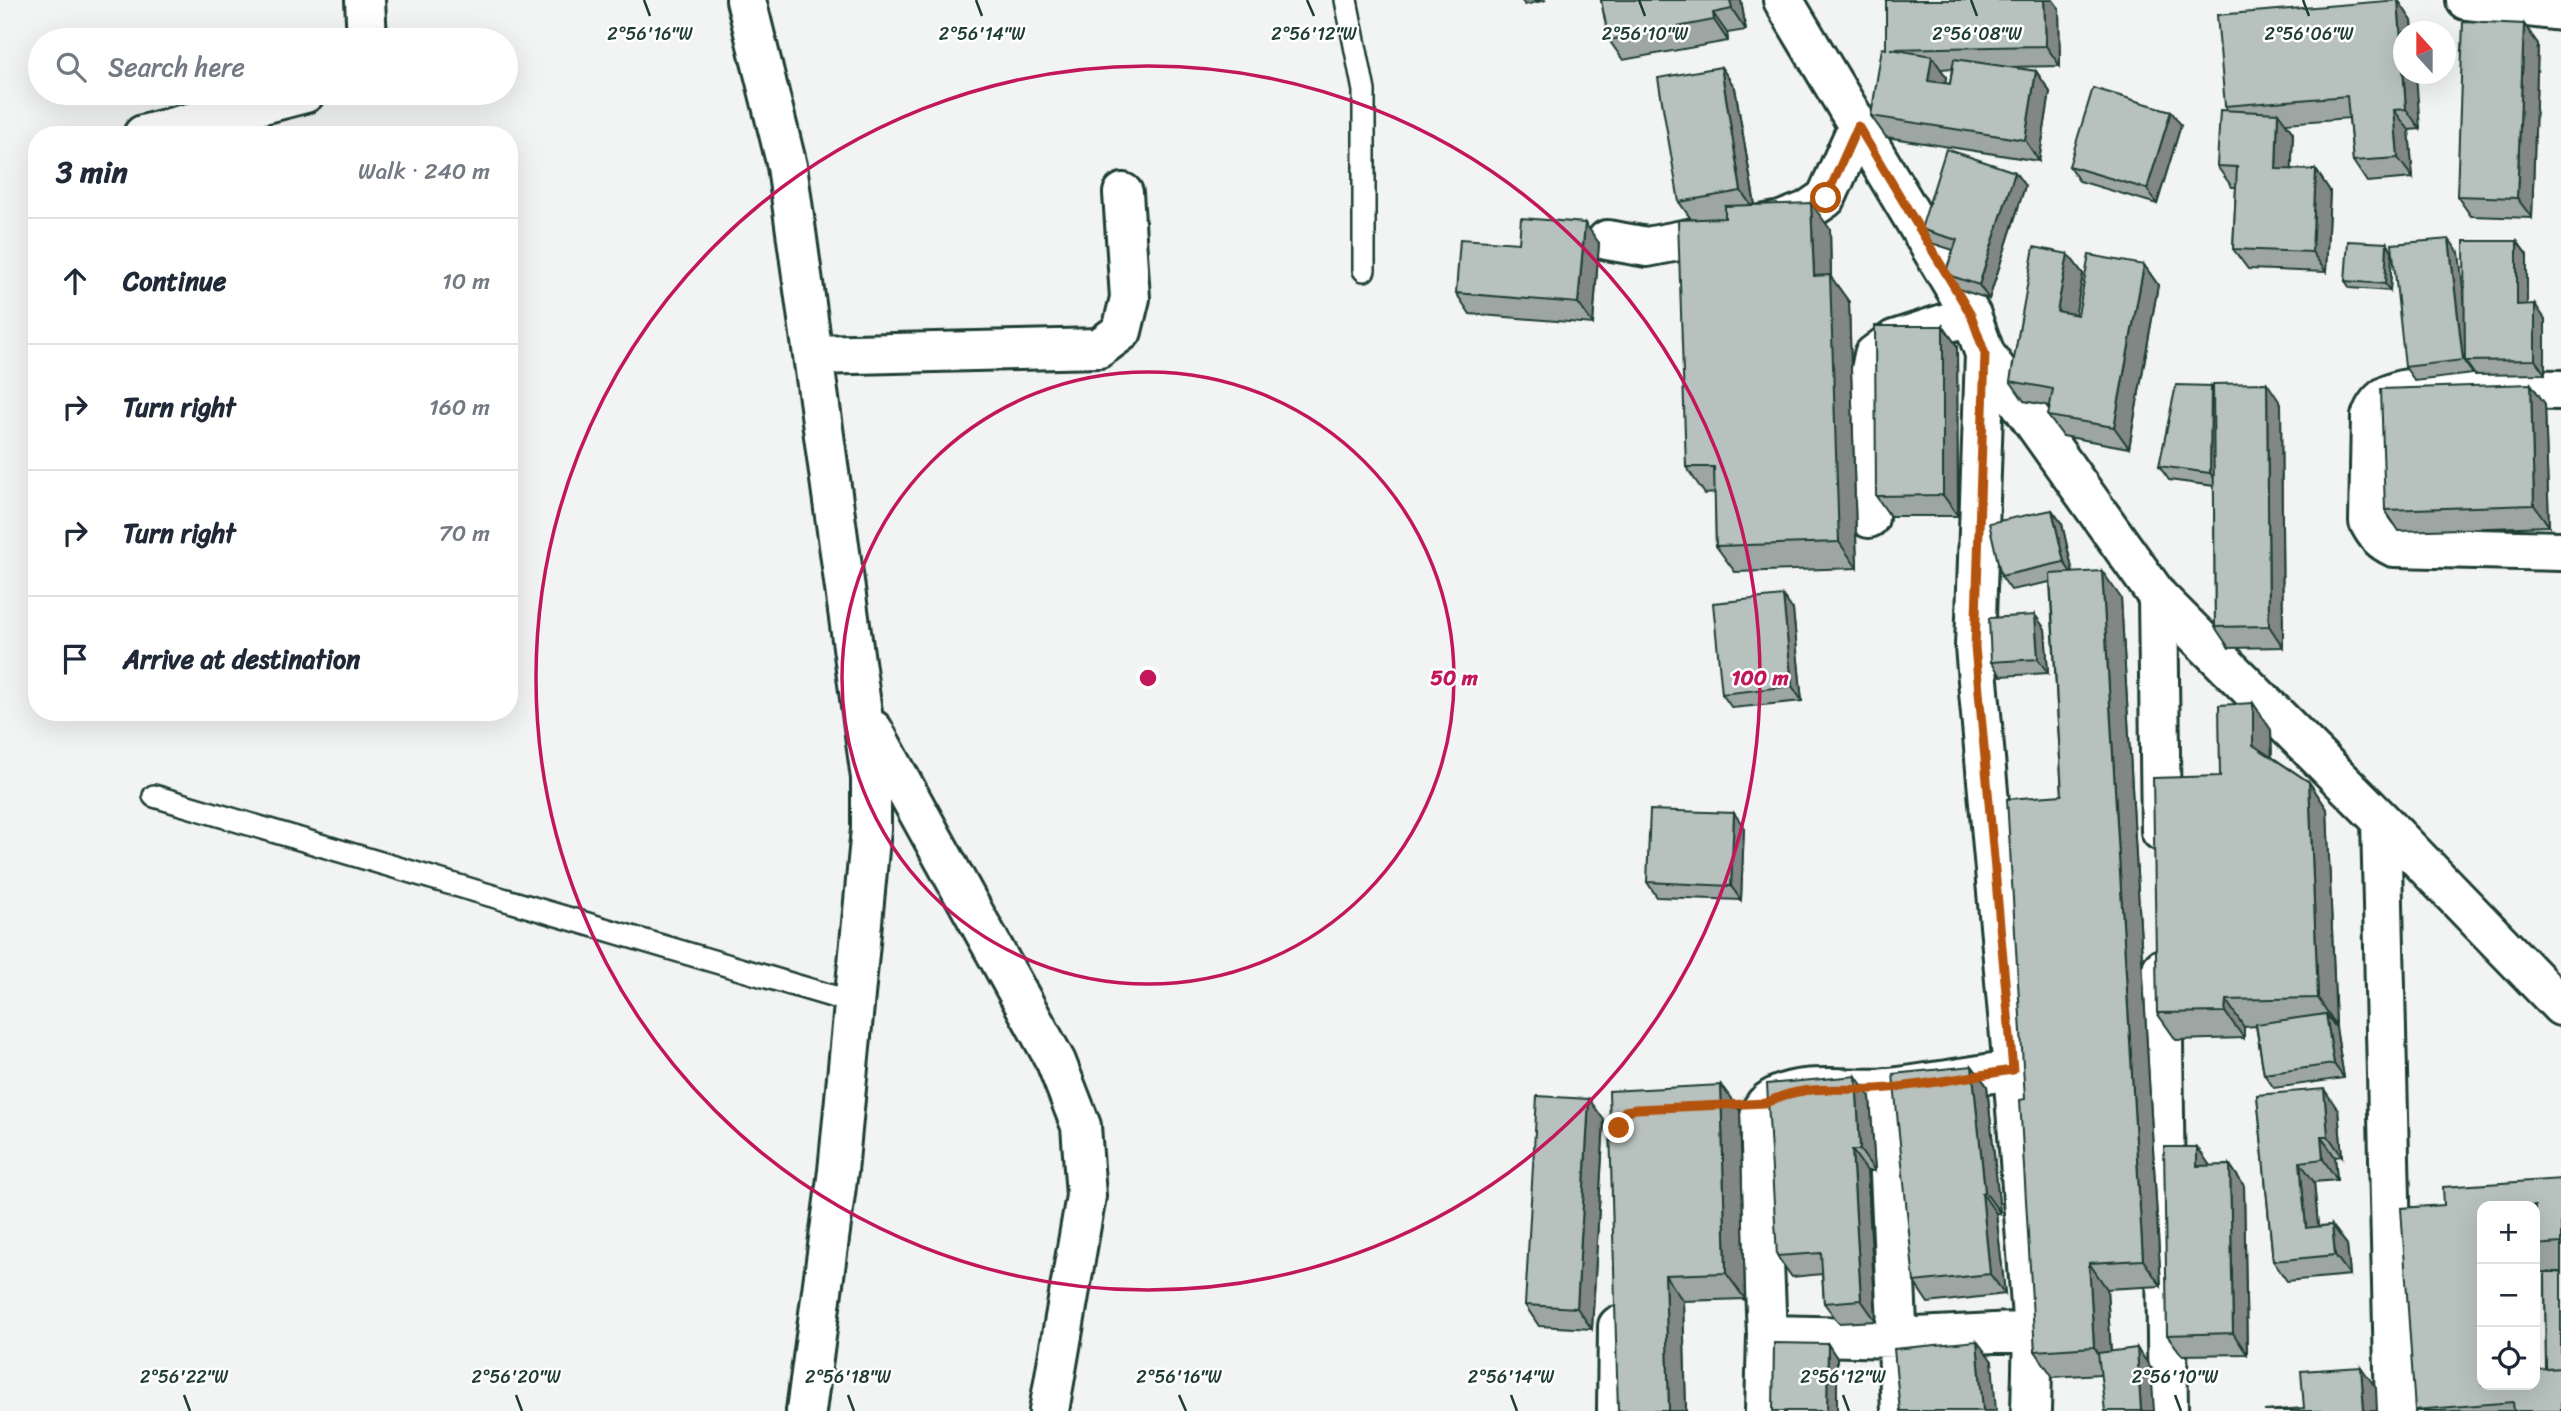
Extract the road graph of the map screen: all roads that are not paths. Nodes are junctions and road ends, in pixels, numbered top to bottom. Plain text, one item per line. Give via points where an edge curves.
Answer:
1 (365, 0) edge
2 (746, 0) edge
3 (1346, 0) edge
4 (1783, 0) edge
5 (2466, 0) edge
6 (2561, 11) edge
7 (366, 28) edge
8 (259, 105) edge
9 (178, 126) edge
10 (1858, 126) junction
11 (1124, 193) dead end
12 (1607, 240) dead end
13 (1364, 270) dead end
14 (1971, 315) junction
15 (1985, 354) junction
16 (813, 355) junction
17 (2561, 390) edge
18 (1869, 518) dead end
19 (2561, 551) edge
20 (2158, 597) junction
21 (863, 713) junction
22 (154, 796) dead end
23 (2381, 820) junction
24 (2161, 860) edge
25 (2162, 929) edge
26 (855, 1003) junction
27 (2561, 1006) edge
28 (2013, 1070) junction
29 (1886, 1088) junction
30 (1766, 1103) junction
31 (1727, 1104) dead end
32 (1618, 1290) edge
33 (2033, 1331) junction
34 (1767, 1335) junction
35 (1898, 1338) junction
36 (806, 1411) edge
37 (1049, 1411) edge
38 (1617, 1411) edge
39 (1765, 1411) edge
40 (1902, 1411) edge
41 (2031, 1411) edge
42 (2168, 1411) edge
43 (2395, 1411) edge

1 - 7 street
2 - 16 street via 788,166
3 - 13 lane via 1364,91
4 - 10 street
5 - 6 street
8 - 9 street
10 - 12 street via 1826,198 1807,211 1781,221 1647,247
10 - 14 street
11 - 16 street via 1129,298 1122,331 1099,348
14 - 15 street
14 - 18 street via 1894,340 1874,355 1866,396
15 - 20 street
15 - 28 street via 1975,647
16 - 21 street
17 - 19 street via 2404,389 2381,399 2371,417 2369,522 2375,535 2395,547
20 - 23 street
20 - 24 street
21 - 26 street via 871,778 871,829
21 - 37 street via 1056,1062 1081,1126 1086,1196
22 - 26 lane
23 - 27 street
23 - 43 street
25 - 42 street
26 - 36 street
28 - 29 street
28 - 33 street
29 - 30 street via 1803,1089
29 - 35 street
30 - 31 street
30 - 34 street via 1759,1118 1759,1142
32 - 38 street
33 - 35 street
33 - 41 street
34 - 35 street
34 - 39 street
35 - 40 street

